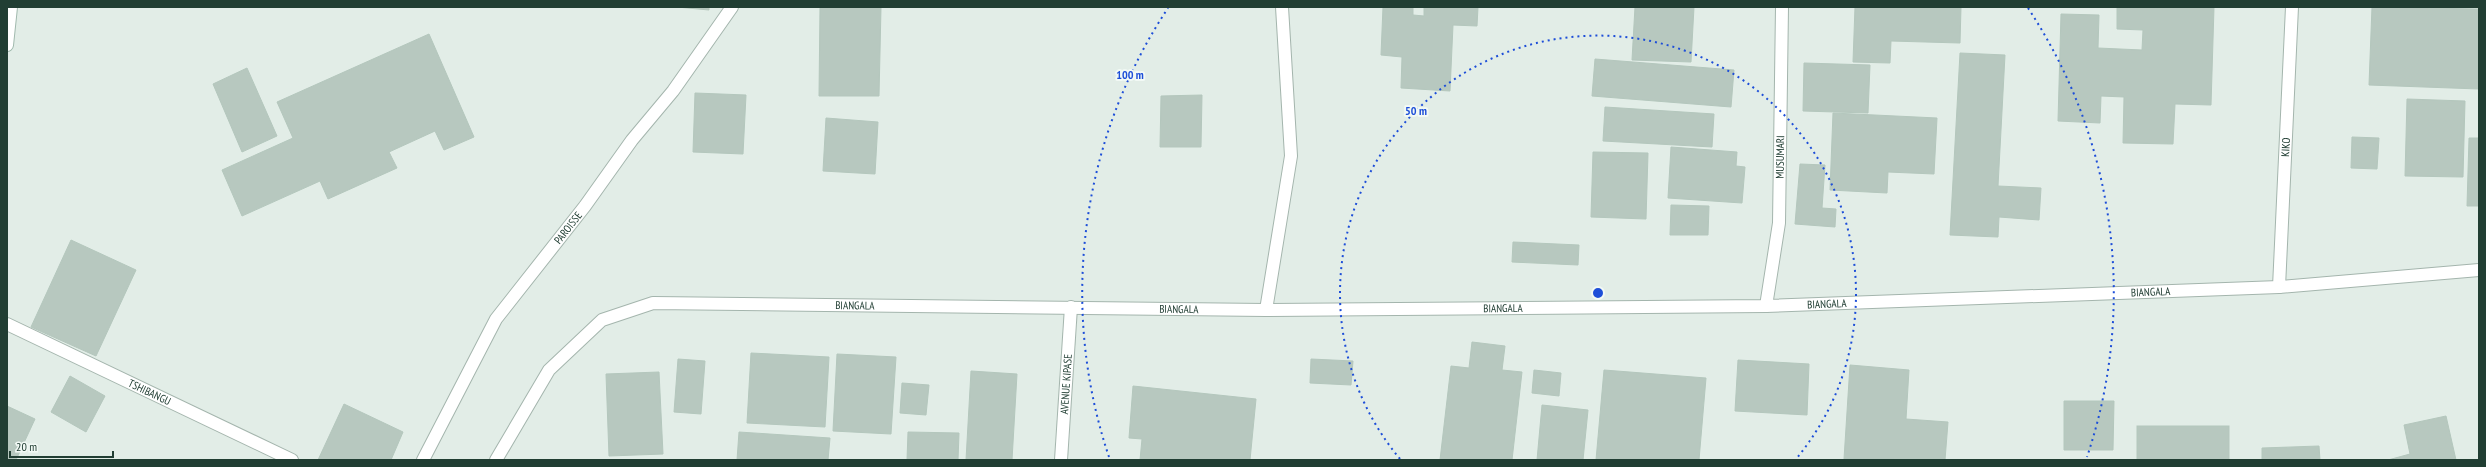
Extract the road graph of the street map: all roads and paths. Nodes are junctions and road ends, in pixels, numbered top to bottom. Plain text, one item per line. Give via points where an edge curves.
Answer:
1 (11, 7) edge
2 (732, 7) edge
3 (1282, 7) edge
4 (1782, 7) edge
5 (2292, 7) edge
6 (7, 45) edge
7 (2479, 270) edge
8 (2279, 287) junction
9 (1766, 306) junction
10 (1071, 308) junction
11 (1266, 310) junction
12 (7, 324) edge
13 (292, 460) edge
14 (423, 460) edge
15 (496, 460) edge
16 (1061, 460) edge

1 - 6 street
2 - 14 street, PAROISSE via 673,91 632,140 585,206 496,319
3 - 11 street via 1291,156
4 - 9 street, MUSUMARI via 1779,223
5 - 8 street, KIKO
7 - 8 street, BIANGALA
8 - 9 street, BIANGALA
9 - 11 street, BIANGALA
10 - 11 street, BIANGALA
10 - 15 street, BIANGALA via 653,304 602,320 548,370
10 - 16 street, AVENUE KIPASE
12 - 13 street, TSHIBANGU

